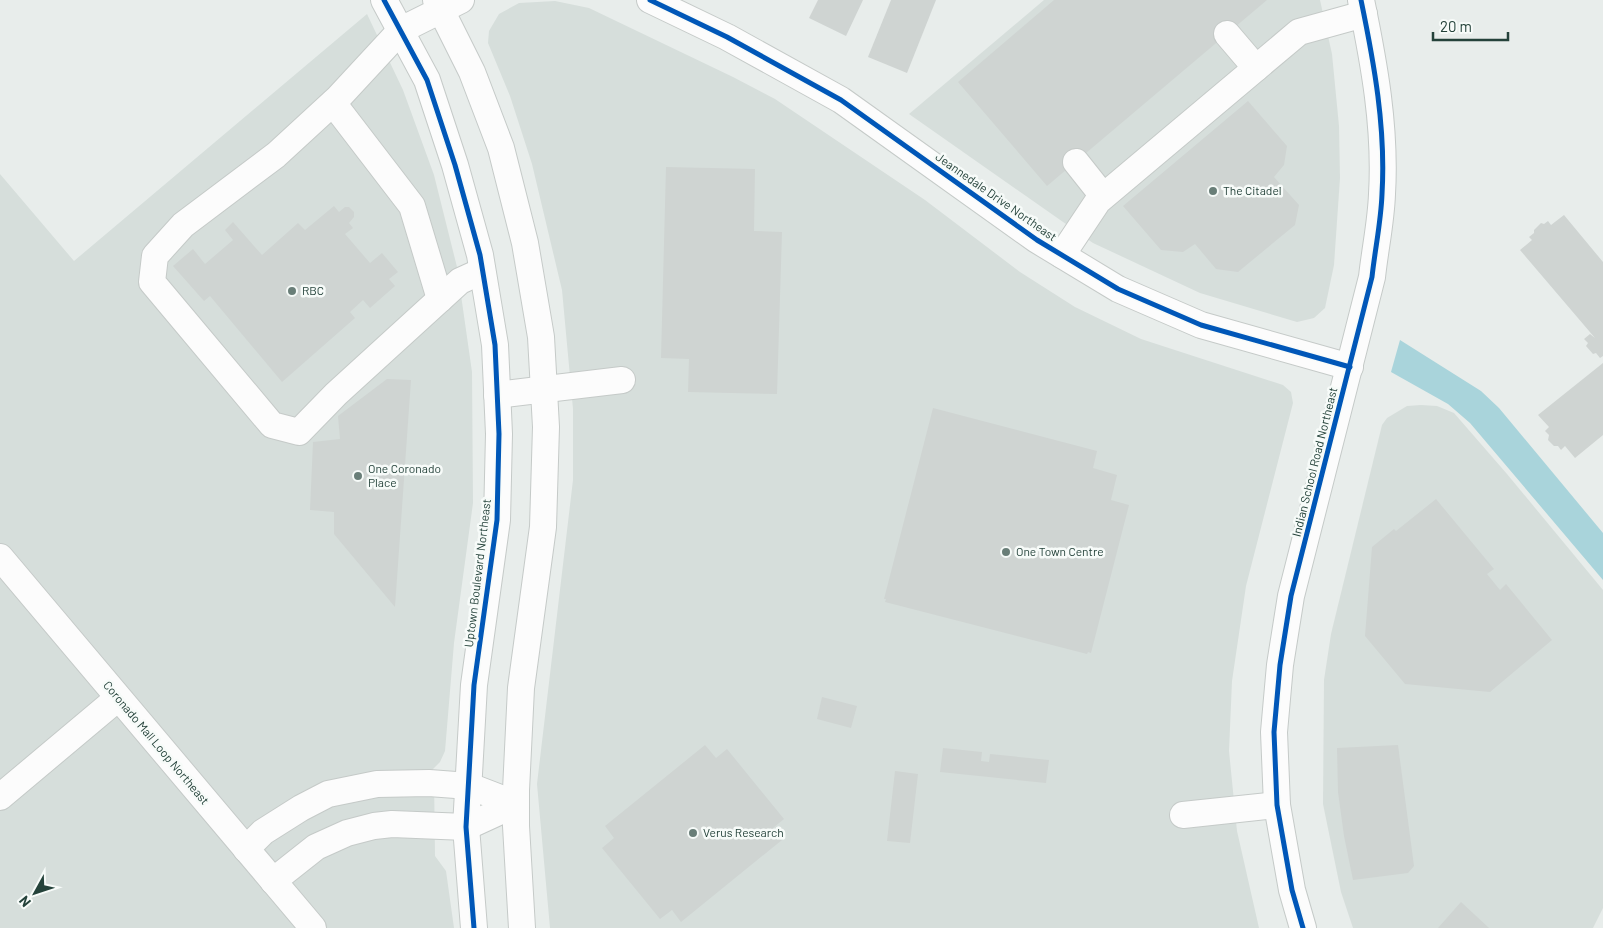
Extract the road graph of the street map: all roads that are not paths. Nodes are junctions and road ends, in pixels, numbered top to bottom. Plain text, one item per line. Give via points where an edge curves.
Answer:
1 (384, 0) edge
2 (650, 0) edge
3 (447, 3) edge
4 (1362, 7) edge
5 (401, 30) junction
6 (1227, 34) dead end
7 (1256, 68) junction
8 (333, 103) junction
9 (1076, 162) dead end
10 (1103, 196) junction
11 (1062, 256) junction
12 (482, 271) junction
13 (440, 299) junction
14 (1350, 367) junction
15 (622, 380) dead end
16 (544, 390) junction
17 (498, 395) junction
18 (0, 557) edge
19 (118, 698) junction
20 (469, 786) junction
21 (0, 797) edge
22 (516, 804) junction
23 (1277, 805) junction
24 (1183, 814) dead end
25 (466, 827) junction
26 (246, 849) junction
27 (273, 881) junction
28 (313, 928) edge
29 (474, 928) edge
30 (522, 928) edge
31 (1303, 928) edge

1 - 5 street, Uptown Boulevard Northeast
2 - 11 street, Jeannedale Drive Northeast via 727,37 841,100
3 - 5 street
3 - 16 street via 501,148 525,243 541,337
4 - 7 street via 1299,32
4 - 14 street, Indian School Road Northeast via 1374,60 1381,128 1382,193 1372,277
5 - 8 street
5 - 12 street, Uptown Boulevard Northeast via 427,80 456,164
6 - 7 street
7 - 10 street
8 - 13 street via 412,206
8 - 13 street via 276,155 183,224 155,256 152,282 272,425 299,432
9 - 10 street
10 - 11 street
11 - 14 street, Jeannedale Drive Northeast via 1118,289 1202,325
12 - 13 street via 460,281
12 - 17 street, Uptown Boulevard Northeast via 495,346
14 - 23 street, Indian School Road Northeast via 1291,596 1274,732
15 - 16 street
16 - 17 street
16 - 22 street via 543,527 521,688
17 - 20 street, Uptown Boulevard Northeast via 497,520 474,685
18 - 19 street, Coronado Mall Loop Northeast
19 - 21 street
19 - 26 street, Coronado Mall Loop Northeast
20 - 22 street
20 - 25 street, Uptown Boulevard Northeast
20 - 26 street via 377,784 328,794 263,832
22 - 25 street
22 - 30 street
23 - 24 street
23 - 31 street, Indian School Road Northeast via 1292,890
25 - 27 street via 392,824 347,833 316,847
25 - 29 street, Uptown Boulevard Northeast
26 - 27 street, Coronado Mall Loop Northeast
27 - 28 street, Coronado Mall Loop Northeast

